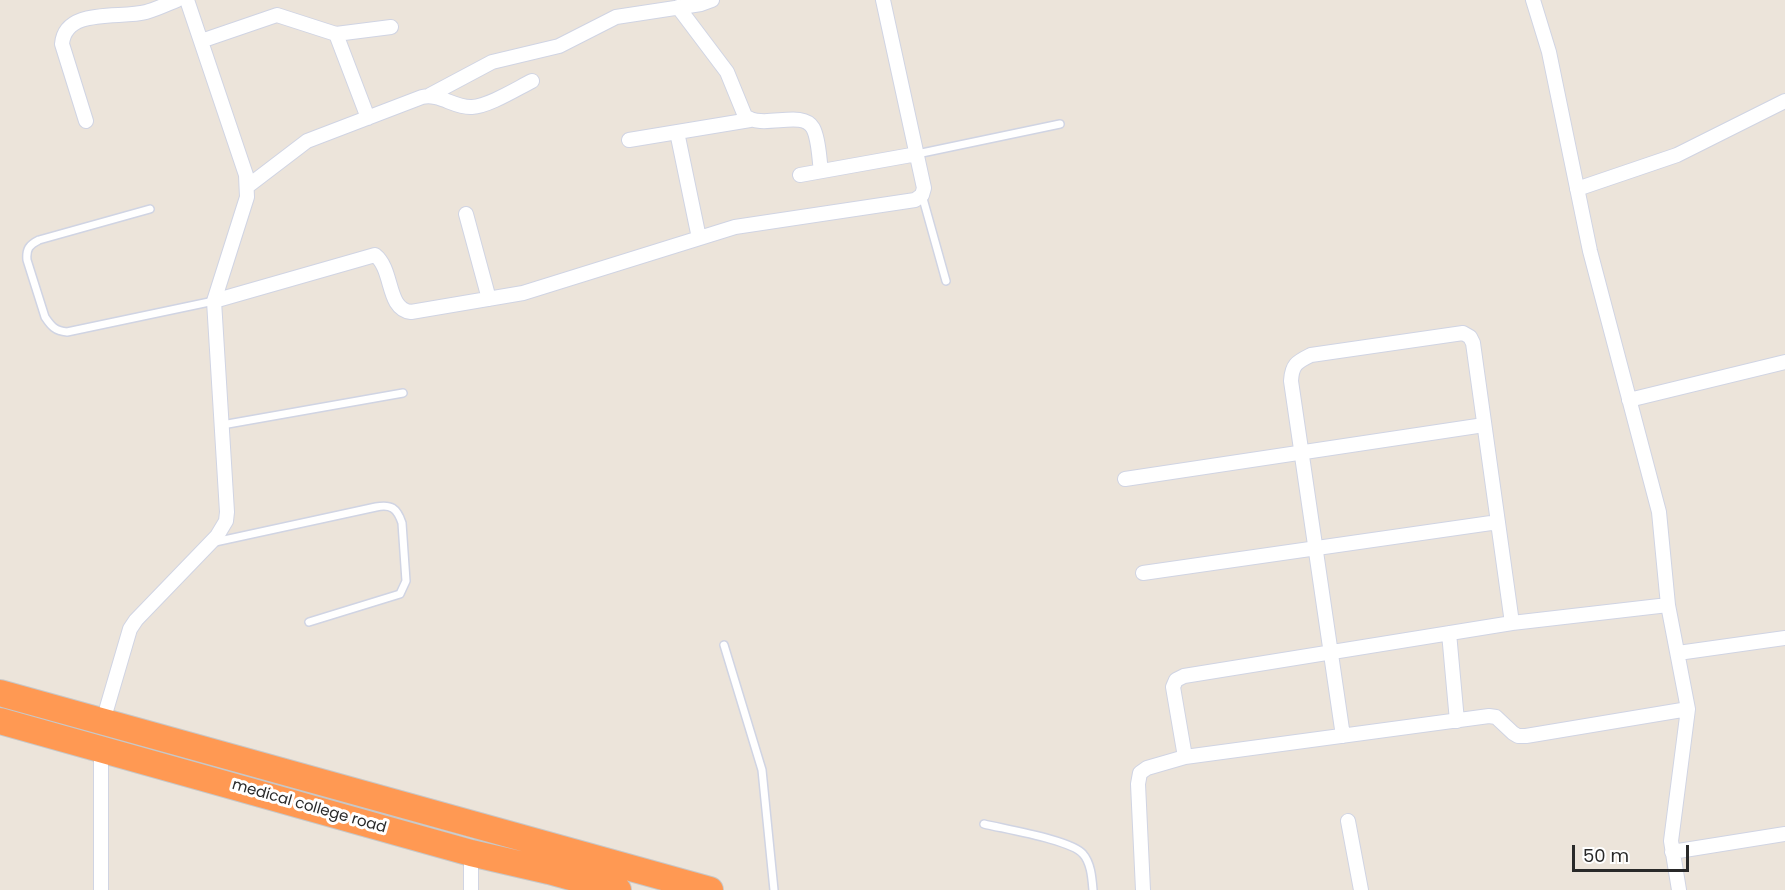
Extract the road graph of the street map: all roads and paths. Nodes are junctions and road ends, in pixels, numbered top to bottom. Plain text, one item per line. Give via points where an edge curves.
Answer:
1 (177, 0) edge
2 (187, 0) edge
3 (712, 0) edge
4 (883, 0) edge
5 (1533, 0) edge
6 (678, 7) junction
7 (391, 27) dead end
8 (336, 34) junction
9 (201, 41) junction
10 (532, 81) dead end
11 (430, 96) junction
12 (1785, 101) edge
13 (368, 118) junction
14 (750, 120) junction
15 (86, 122) dead end
16 (1060, 124) dead end
17 (677, 132) junction
18 (628, 140) dead end
19 (917, 154) junction
20 (822, 171) junction
21 (800, 175) dead end
22 (248, 186) junction
23 (1577, 189) junction
24 (922, 195) junction
25 (150, 209) dead end
26 (466, 214) dead end
27 (699, 238) junction
28 (946, 281) dead end
29 (489, 299) junction
30 (214, 301) junction
31 (1785, 362) edge
32 (404, 393) dead end
33 (1629, 400) junction
34 (222, 425) junction
35 (1484, 425) junction
36 (1301, 453) junction
37 (1125, 478) dead end
38 (1498, 522) junction
39 (211, 543) junction
40 (1316, 549) junction
41 (1143, 573) dead end
42 (1668, 605) junction
43 (309, 622) dead end
44 (1512, 623) junction
45 (1449, 633) junction
46 (1785, 638) edge
47 (724, 645) dead end
48 (1332, 652) junction
49 (1678, 653) junction
50 (0, 693) edge
51 (42, 704) junction
52 (1688, 709) junction
53 (0, 721) edge
54 (103, 721) junction
55 (1457, 721) junction
56 (38, 731) junction
57 (1343, 736) junction
58 (101, 748) junction
59 (1185, 757) junction
60 (1348, 821) dead end
61 (984, 824) dead end
62 (1785, 834) edge
63 (1672, 852) junction
64 (471, 853) junction
65 (101, 890) edge
66 (471, 890) edge
67 (618, 890) edge
68 (710, 890) edge
69 (774, 890) edge
70 (1093, 890) edge
71 (1143, 890) edge
72 (1361, 890) edge
73 (1679, 890) edge

1 - 15 street via 147,12 82,19 63,33 62,44
2 - 9 street
3 - 6 street
4 - 19 street
5 - 23 street via 1549,52
6 - 11 street via 616,17 559,46 492,62
6 - 14 street via 727,72
7 - 8 street
8 - 9 street via 277,15
8 - 13 street
9 - 22 street
10 - 11 street via 471,107
11 - 13 street
12 - 23 street via 1677,155
13 - 22 street via 307,141
14 - 17 street
14 - 20 street via 808,122 815,132
16 - 19 lane
17 - 18 street
17 - 27 street
19 - 20 street
19 - 24 street
20 - 21 street
22 - 30 street
23 - 33 street
24 - 27 street via 915,200 744,225
24 - 28 lane
25 - 30 lane via 31,245 26,251 27,260 50,325 67,332
26 - 29 street
27 - 29 street
29 - 30 street via 404,311 397,306 385,266 375,255
30 - 34 street
31 - 33 street
32 - 34 lane
33 - 42 street via 1659,512
34 - 39 street via 227,512 222,529
35 - 36 street
35 - 36 street via 1473,342 1463,333 1311,355 1292,370
35 - 38 street
36 - 37 street
36 - 40 street
38 - 40 street
38 - 44 street
39 - 43 lane via 386,505 393,507 402,523 406,581 400,594
39 - 54 street via 135,620
40 - 41 street
40 - 48 street
42 - 44 street
42 - 49 street
44 - 45 street
45 - 48 street
45 - 55 street
46 - 49 street
47 - 69 lane via 762,770
48 - 57 street
48 - 59 street via 1176,680 1173,687
49 - 52 street
50 - 51 highway
51 - 54 highway
51 - 56 highway
52 - 55 street via 1526,736 1513,733 1496,717
52 - 63 street
53 - 56 highway, medical college road
54 - 68 highway
55 - 57 street
56 - 58 highway, medical college road
57 - 59 street
58 - 64 highway, medical college road
58 - 65 street
59 - 71 street via 1140,773
60 - 72 street
61 - 70 lane via 1068,844 1083,853 1091,869
62 - 63 street
63 - 73 street
64 - 66 street
64 - 67 highway, medical college road

